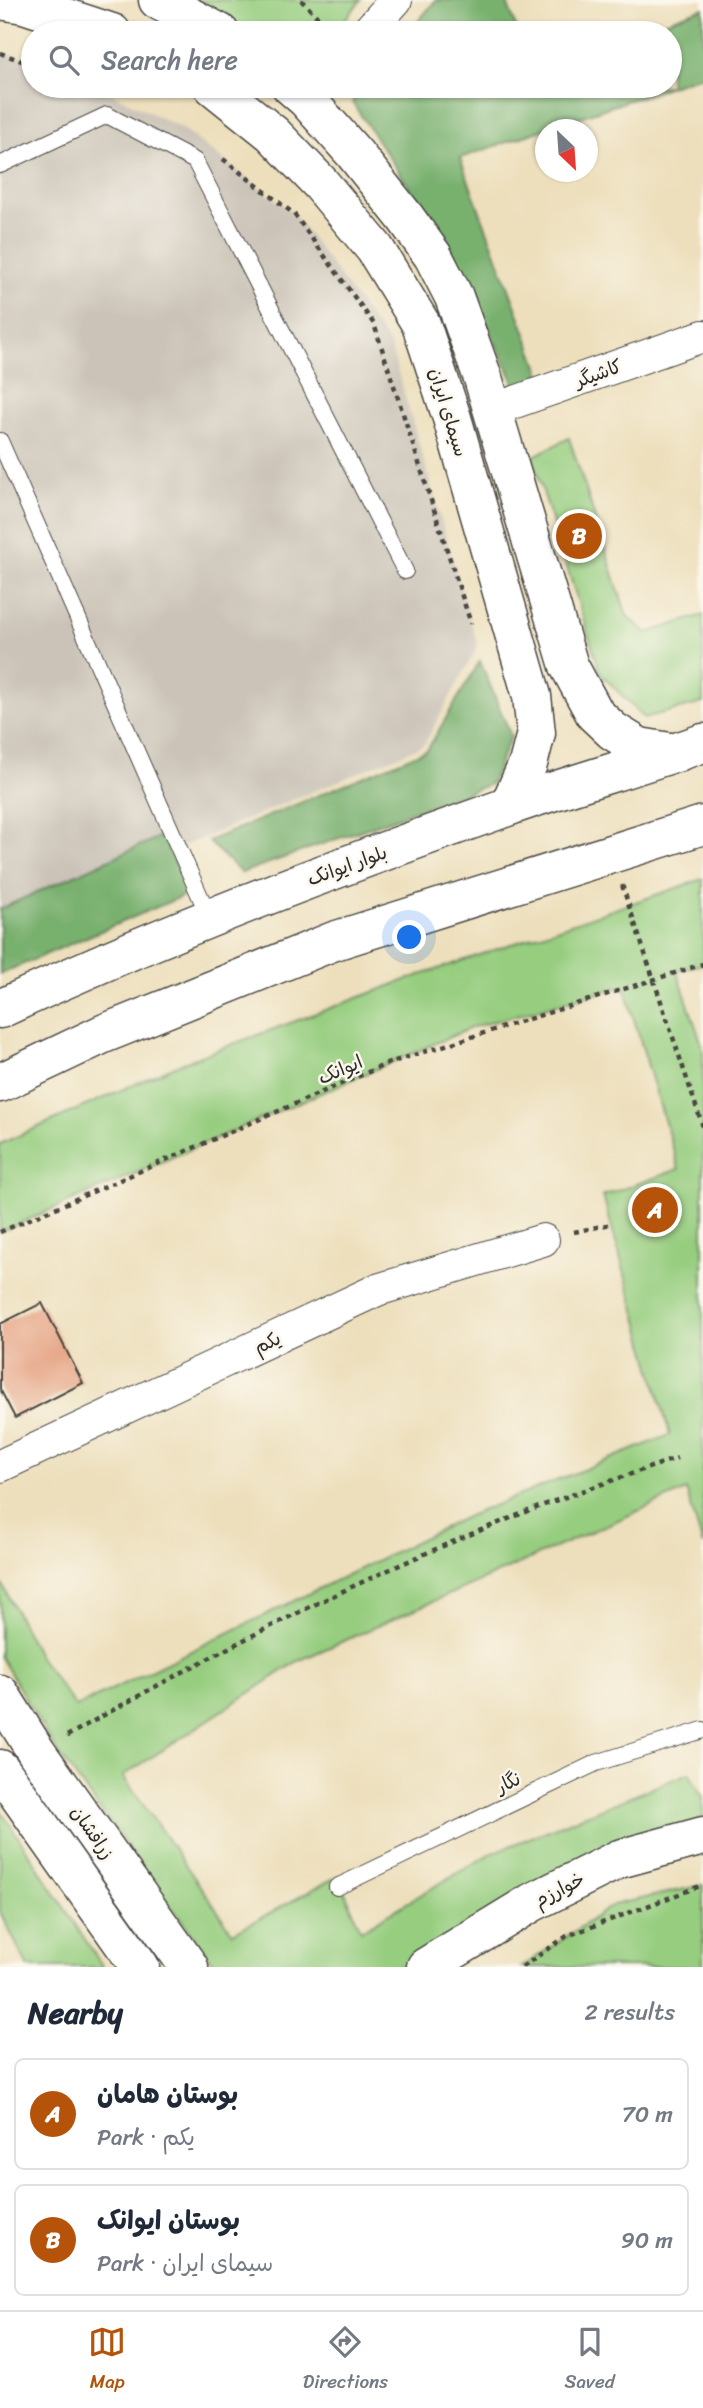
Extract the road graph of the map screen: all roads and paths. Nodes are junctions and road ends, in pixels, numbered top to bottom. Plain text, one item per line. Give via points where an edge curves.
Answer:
1 (0, 0) edge
2 (158, 0) edge
3 (301, 0) edge
4 (396, 0) edge
5 (76, 21) edge
6 (197, 21) edge
7 (321, 21) edge
8 (377, 21) edge
9 (0, 53) edge
10 (21, 61) edge
11 (228, 98) edge
12 (299, 98) edge
13 (311, 98) edge
14 (273, 134) junction
15 (220, 157) dead end
16 (0, 164) edge
17 (703, 336) edge
18 (492, 410) junction
19 (452, 418) junction
20 (0, 441) edge
21 (405, 571) dead end
22 (474, 633) dead end
23 (690, 748) edge
24 (509, 806) junction
25 (703, 825) edge
26 (621, 883) dead end
27 (210, 919) junction
28 (703, 964) edge
29 (0, 1009) edge
30 (0, 1083) edge
31 (703, 1127) edge
32 (0, 1232) edge
33 (543, 1240) dead end
34 (677, 1458) dead end
35 (0, 1466) edge
36 (0, 1694) edge
37 (703, 1730) edge
38 (37, 1753) junction
39 (0, 1769) edge
40 (703, 1836) edge
41 (703, 1885) edge
42 (337, 1887) dead end
43 (140, 1967) edge
44 (189, 1967) edge
45 (426, 1967) edge
46 (522, 1967) edge

1 - 5 street
2 - 6 street
3 - 7 path
4 - 8 street
9 - 10 path
11 - 14 street, سیمای ایران
12 - 14 street
13 - 18 street via 433,256 454,297
14 - 19 street, سیمای ایران via 329,193 402,291 421,324
15 - 22 path via 294,214 374,324
16 - 21 lane via 107,115 195,161
17 - 18 street, کاشیگر
18 - 19 street
18 - 23 street via 569,666 585,697 613,731 639,747
19 - 24 street, سیمای ایران via 532,696 536,733
20 - 27 lane
23 - 24 street, بلوار ایوانک
24 - 27 street, بلوار ایوانک
25 - 30 street via 334,942 103,1034
26 - 31 path
27 - 29 street, بلوار ایوانک
28 - 32 path, ایوانک via 389,1063
33 - 35 street, یکم via 377,1290
34 - 38 path via 507,1519 362,1582 179,1672
36 - 38 street, زرافشان
37 - 42 lane, نگار via 596,1763
38 - 44 street, زرافشان
39 - 43 street, زرافشان
40 - 45 street, خوارزم via 619,1859 531,1903
41 - 46 path via 567,1936

